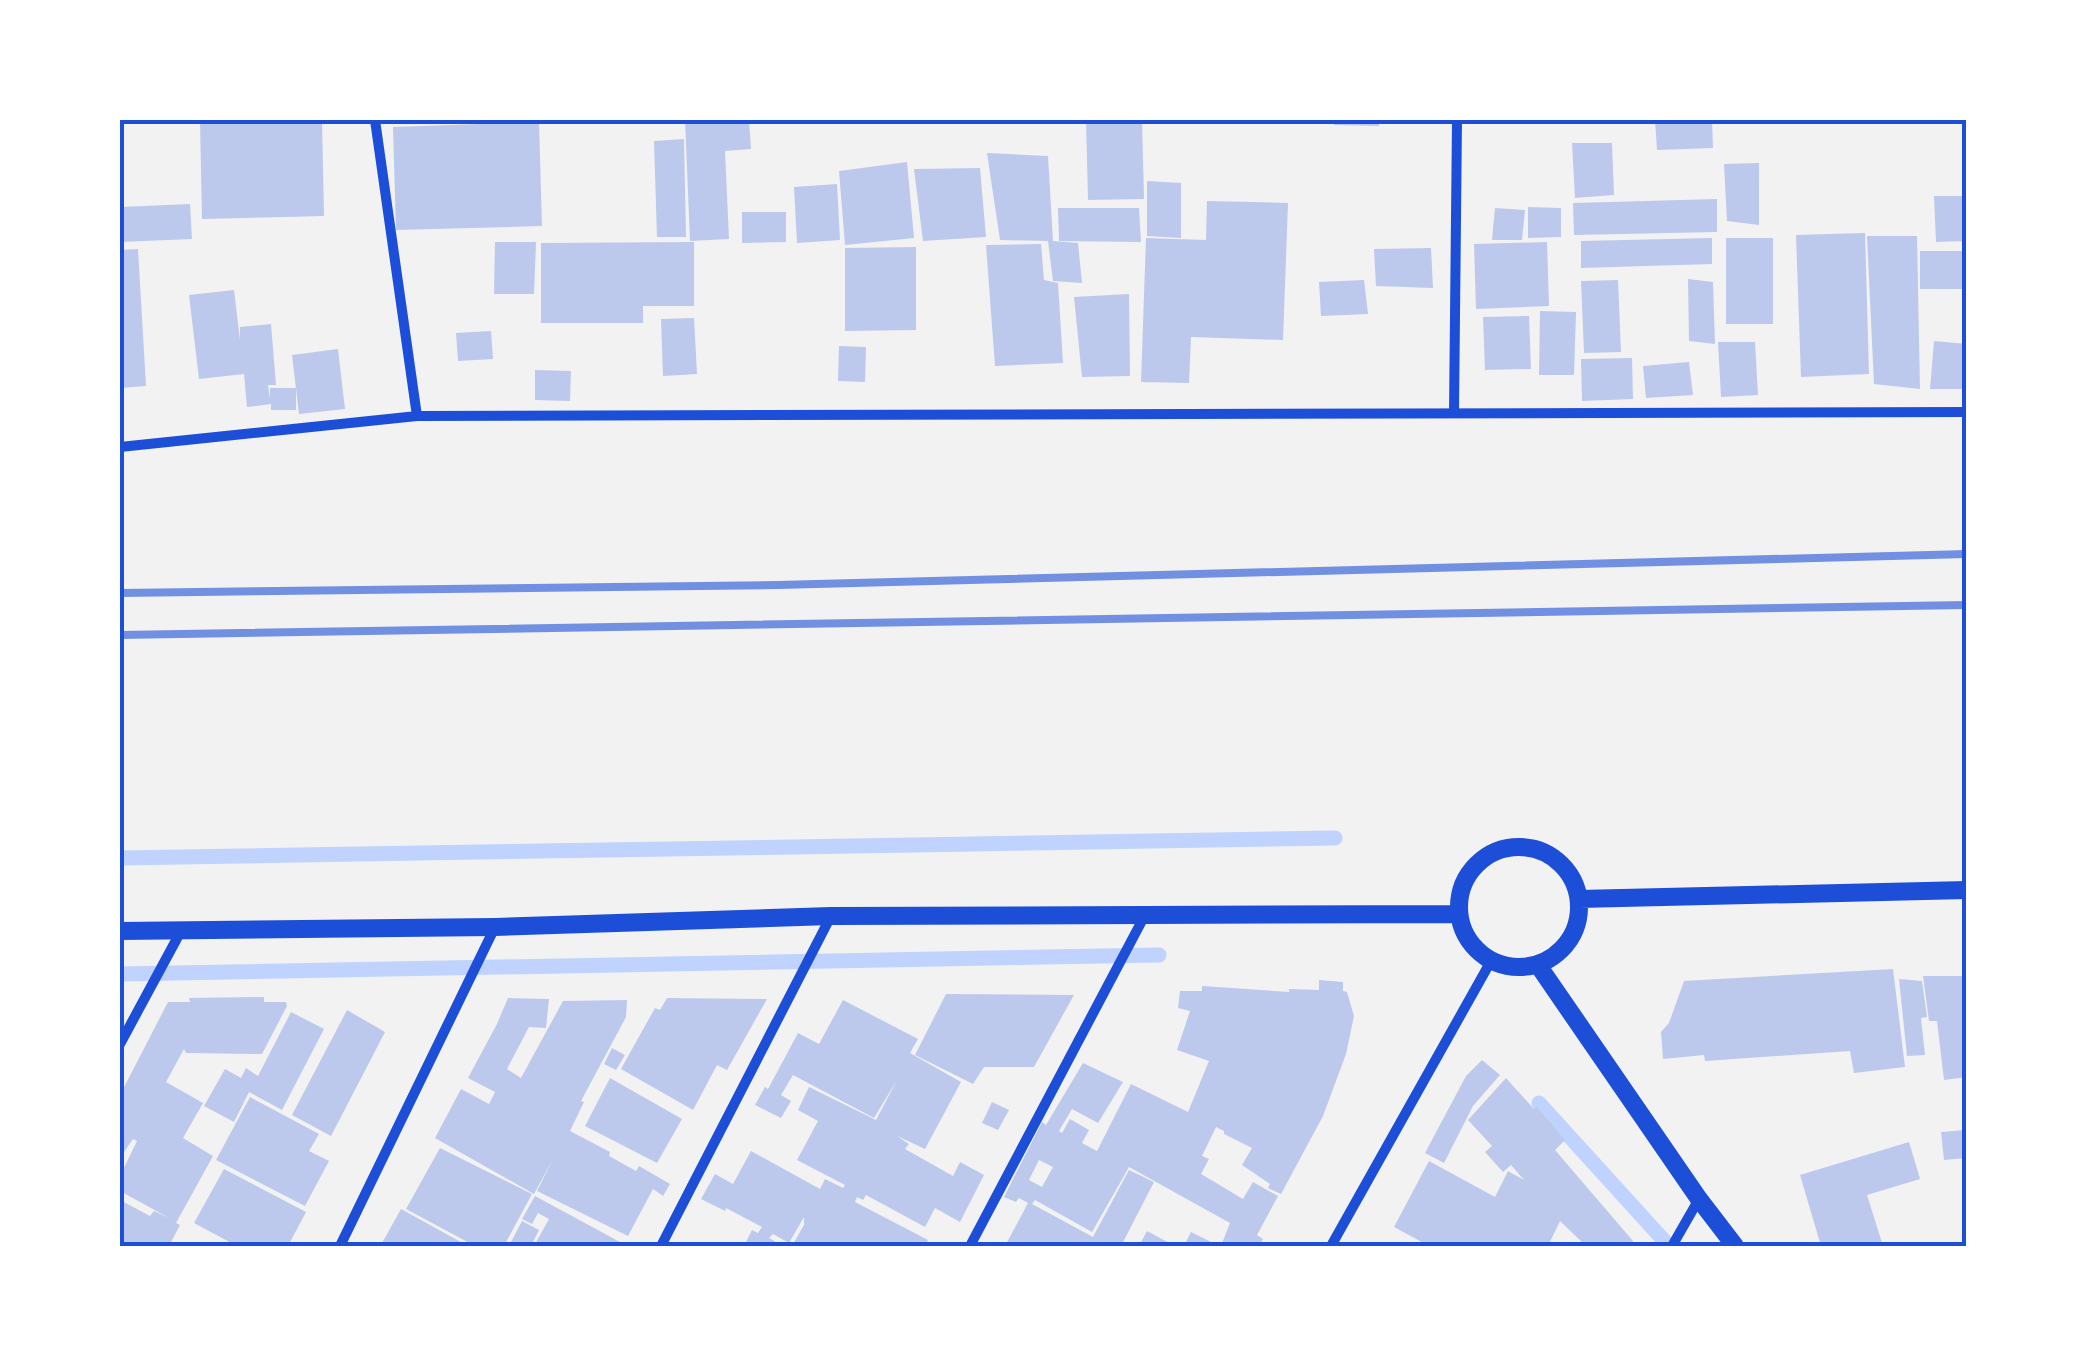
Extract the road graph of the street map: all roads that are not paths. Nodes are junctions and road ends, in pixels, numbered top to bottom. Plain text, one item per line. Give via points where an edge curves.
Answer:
1 (375, 120) edge
2 (1457, 120) edge
3 (1967, 412) edge
4 (1454, 414) junction
5 (416, 416) junction
6 (120, 447) edge
7 (1967, 890) edge
8 (1580, 900) junction
9 (1458, 914) junction
10 (830, 916) junction
11 (1145, 916) junction
12 (495, 928) junction
13 (180, 931) junction
14 (120, 932) edge
15 (1492, 961) junction
16 (1538, 964) junction
17 (120, 1044) edge
18 (1698, 1200) junction
19 (340, 1246) edge
20 (660, 1246) edge
21 (970, 1246) edge
22 (1331, 1246) edge
23 (1672, 1246) edge
24 (1736, 1246) edge

1 - 5 street
2 - 4 street
3 - 4 street
4 - 5 street
5 - 6 street
7 - 8 street
8 - 9 street via 1568,870 1542,851 1512,846 1482,858 1462,882
8 - 16 street via 1576,927 1562,950
9 - 11 street
9 - 15 street via 1468,941
10 - 11 street
10 - 12 street
10 - 20 street
11 - 21 street
12 - 13 street
12 - 19 street
13 - 14 street
13 - 17 street
15 - 16 street via 1514,968
15 - 22 street
16 - 18 street
18 - 23 street
18 - 24 street

